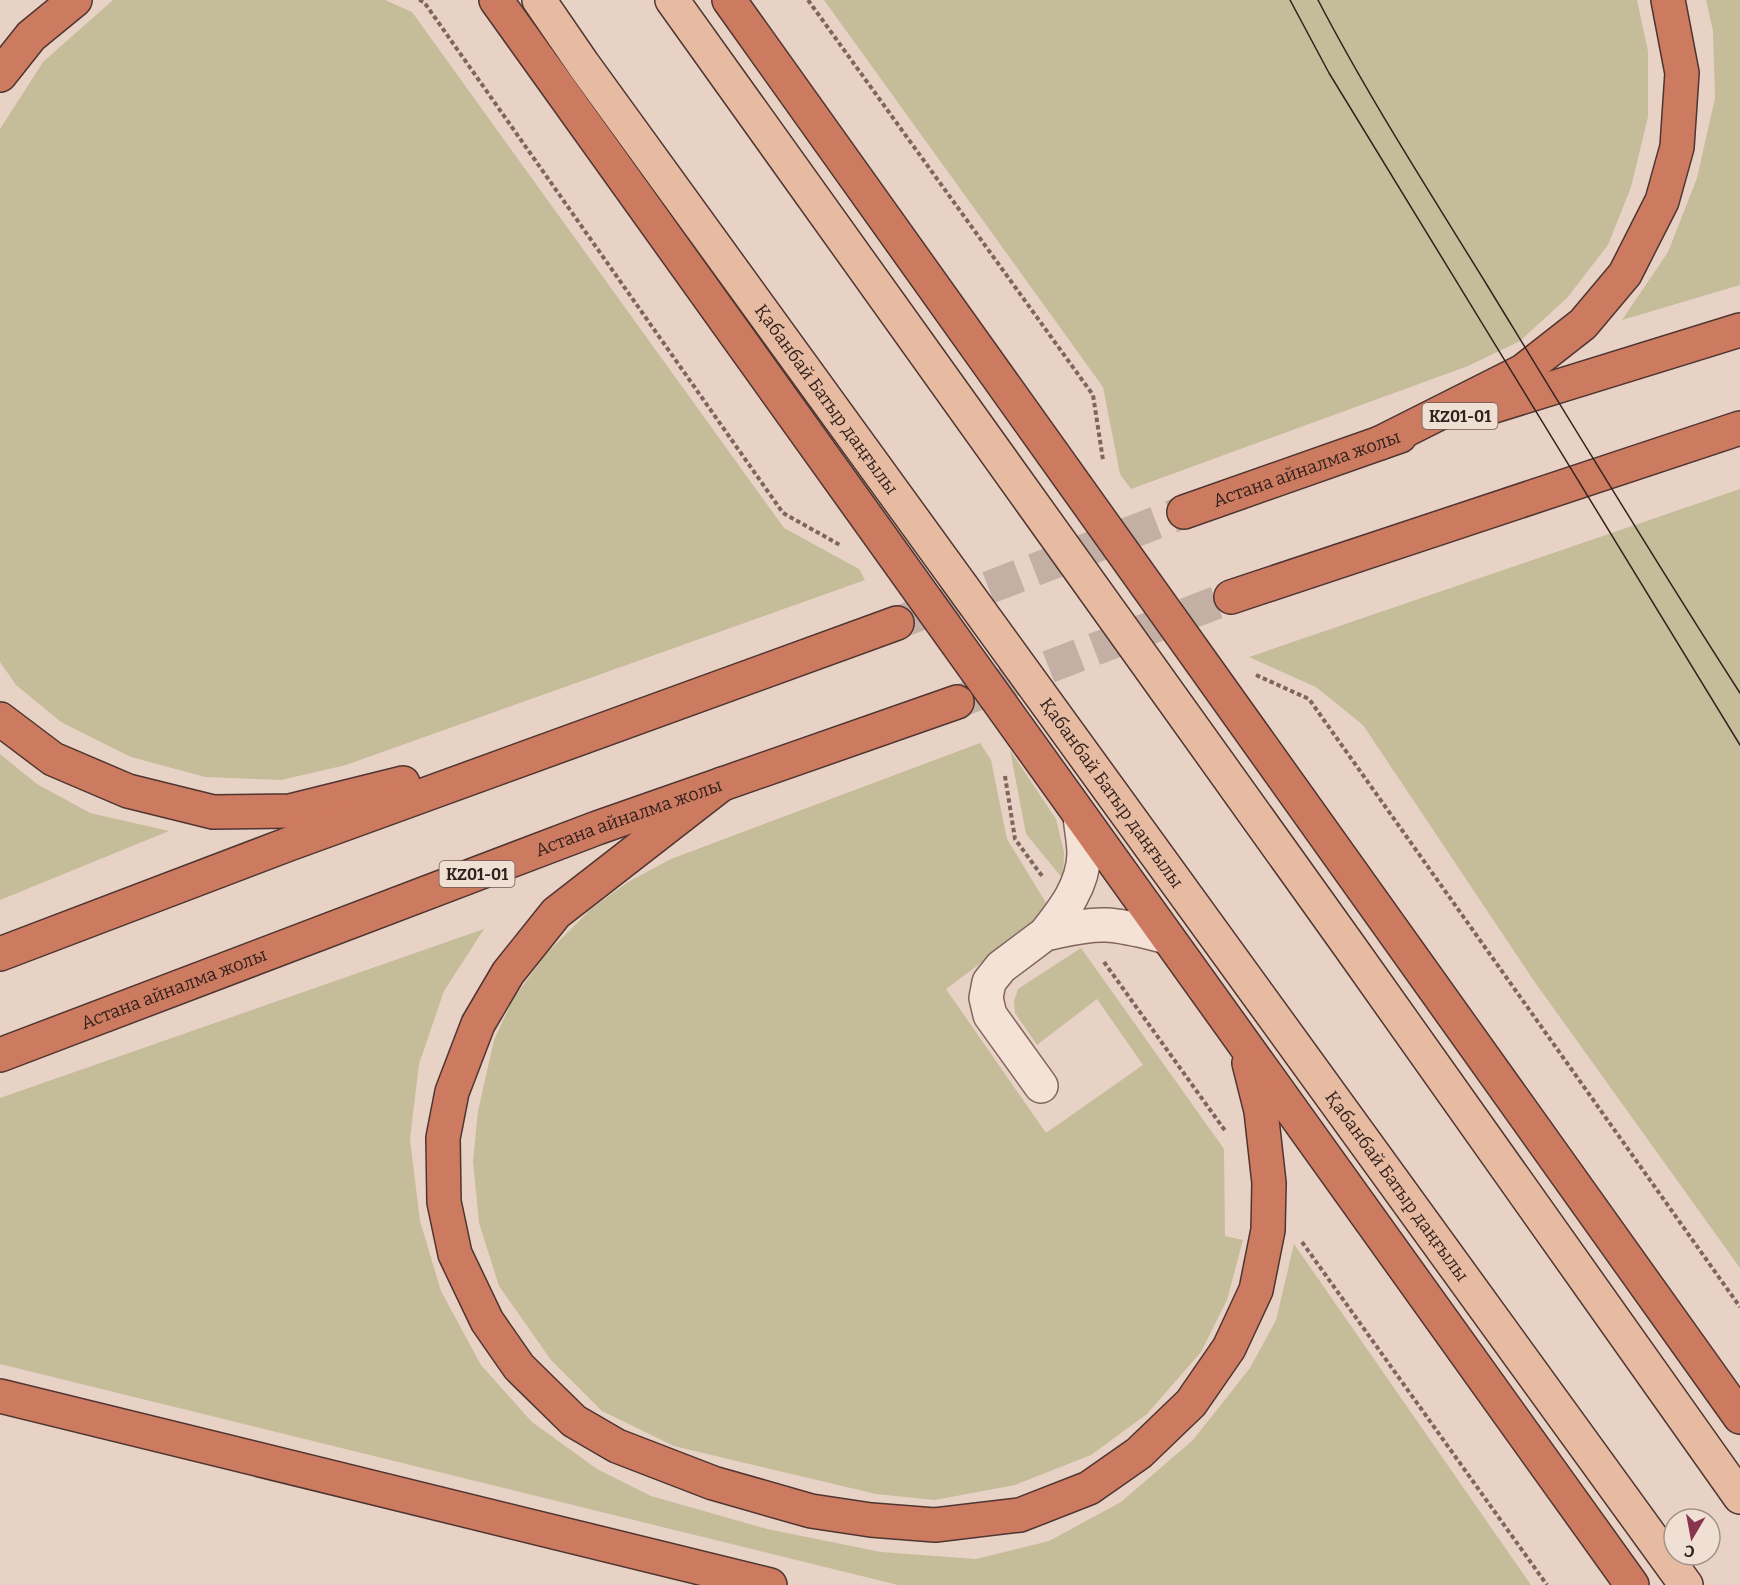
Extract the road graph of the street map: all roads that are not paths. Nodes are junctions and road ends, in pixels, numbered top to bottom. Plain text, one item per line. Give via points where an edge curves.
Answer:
1 (75, 0) edge
2 (539, 0) edge
3 (672, 0) edge
4 (729, 0) edge
5 (1668, 0) edge
6 (496, 4) edge
7 (0, 75) edge
8 (1740, 330) edge
9 (1740, 428) edge
10 (1380, 443) junction
11 (1740, 449) edge
12 (1589, 478) junction
13 (1184, 512) tunnel mouth
14 (1232, 597) tunnel mouth
15 (897, 622) tunnel mouth
16 (957, 702) tunnel mouth
17 (0, 719) edge
18 (565, 743) junction
19 (722, 784) junction
20 (1080, 816) junction
21 (1072, 918) junction
22 (1167, 937) junction
23 (0, 954) edge
24 (1245, 1046) junction
25 (0, 1055) edge
26 (1041, 1086) dead end
27 (1682, 1336) junction
28 (1740, 1377) edge
29 (0, 1396) edge
30 (1740, 1417) edge
31 (1740, 1497) edge
32 (770, 1585) edge
33 (1632, 1585) edge
34 (1686, 1585) edge

1 - 7 highway via 31,36
2 - 34 main road, Қабанбай Батыр даңғылы
3 - 31 main road
4 - 27 highway
5 - 10 highway via 1682,73 1677,147 1662,201 1625,274 1583,324 1523,371
6 - 20 highway
8 - 10 highway, Астана айналма жолы / KZ01-01
9 - 12 highway
10 - 13 highway, Астана айналма жолы / KZ01-01
11 - 12 highway
12 - 14 highway
15 - 18 highway
16 - 19 highway, Астана айналма жолы / KZ01-01
17 - 18 highway via 53,759 128,791 213,812 290,811
18 - 23 highway
19 - 24 highway via 556,913 508,973 478,1024 452,1092 443,1138 444,1202 455,1254 487,1321 519,1367 574,1421 616,1446 713,1483 811,1510 871,1520 935,1525 1020,1515 1089,1488 1139,1453 1191,1402 1229,1348 1256,1290 1268,1230 1269,1183 1261,1111
19 - 25 highway, Астана айналма жолы / KZ01-01
20 - 21 lane via 1084,855
20 - 22 highway
21 - 22 lane
21 - 26 lane via 1002,967 990,982 986,998 990,1015
22 - 24 highway
24 - 33 highway
27 - 28 highway
27 - 30 highway
29 - 32 highway

